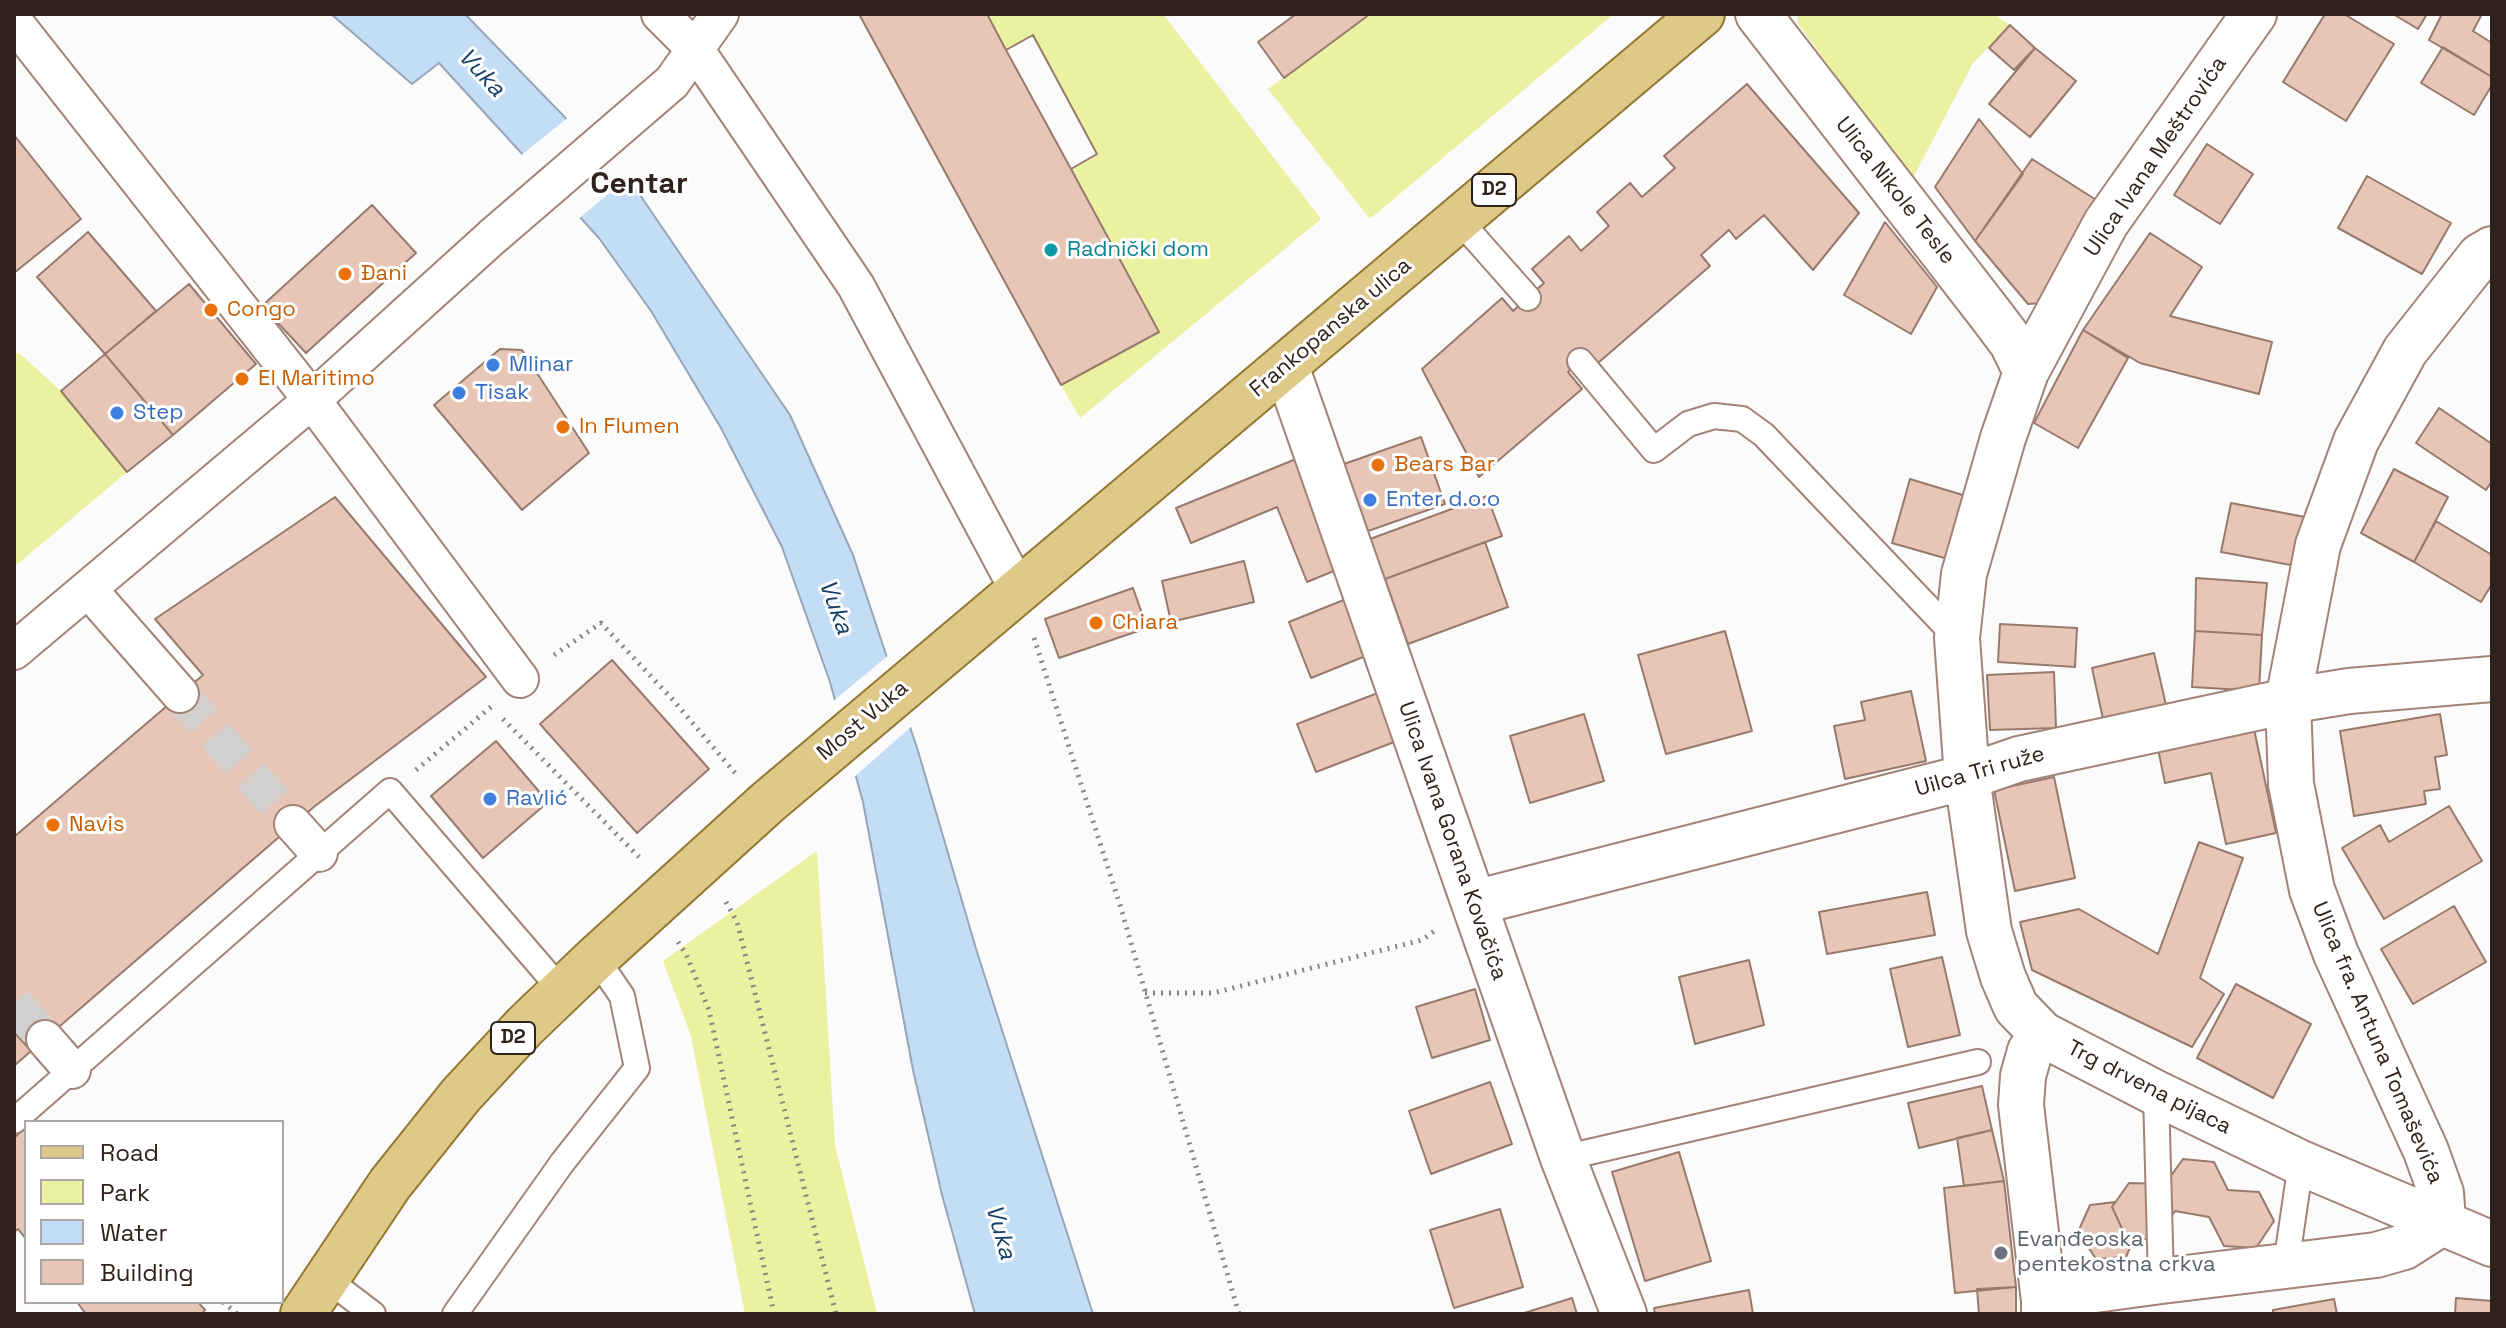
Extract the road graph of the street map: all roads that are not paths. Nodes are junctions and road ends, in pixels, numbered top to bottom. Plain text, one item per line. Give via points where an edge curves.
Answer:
1 (660, 14) edge
2 (720, 14) edge
3 (1702, 14) edge
4 (1758, 14) edge
5 (2254, 14) edge
6 (14, 22) edge
7 (695, 49) junction
8 (1459, 220) junction
9 (2492, 249) edge
10 (1528, 298) dead end
11 (1580, 361) dead end
12 (1286, 366) junction
13 (2026, 372) junction
14 (312, 400) junction
15 (88, 589) junction
16 (1019, 591) junction
17 (1957, 638) junction
18 (958, 640) joint
19 (14, 651) edge
20 (520, 679) dead end
21 (2492, 679) edge
22 (180, 694) tunnel mouth
23 (2288, 701) junction
24 (1967, 777) junction
25 (293, 824) tunnel mouth
26 (319, 853) junction
27 (1474, 903) junction
28 (596, 958) junction
29 (562, 991) junction
30 (2042, 1034) junction
31 (45, 1039) tunnel mouth
32 (1978, 1062) dead end
33 (72, 1070) junction
34 (2156, 1093) junction
35 (14, 1121) edge
36 (1563, 1158) junction
37 (2301, 1163) junction
38 (2476, 1236) edge
39 (2286, 1265) junction
40 (2161, 1281) junction
41 (315, 1297) edge
42 (2044, 1307) edge
43 (373, 1314) edge
44 (455, 1314) edge
45 (1624, 1314) edge

1 - 7 street
2 - 7 street
3 - 8 main road, Frankopanska ulica / D2
4 - 13 street, Ulica Nikole Tesle via 2012,343
5 - 13 street, Ulica Ivana Meštrovića via 2106,223
6 - 14 street
7 - 14 street via 672,82
7 - 16 street via 856,286
8 - 10 lane
8 - 12 main road, Frankopanska ulica / D2
9 - 23 street, Ulica fra. Antuna Tomaševića via 2480,256 2405,351 2356,441 2318,545
11 - 17 lane via 1654,450 1688,424 1714,416 1742,419 1764,435
12 - 16 main road, Frankopanska ulica / D2
12 - 27 street, Ulica Ivana Gorana Kovačića
13 - 17 street, Ulica Ivana Meštrovića via 1964,574
14 - 15 street
14 - 20 street
15 - 19 street
15 - 22 street
16 - 18 main road, Frankopanska ulica / D2
17 - 24 street, Ulica Ivana Meštrovića
18 - 28 main road, Most Vuka / D2 via 752,788 704,859
21 - 23 street, Uilca Tri ruže
23 - 24 street, Uilca Tri ruže via 2019,759
23 - 38 street, Ulica fra. Antuna Tomaševića via 2291,784 2312,890 2441,1193
24 - 27 street, Uilca Tri ruže
24 - 30 street, Ulica Ivana Meštrovića via 1989,931 2016,1007
25 - 26 street
26 - 29 lane via 390,791
26 - 33 lane
27 - 36 street, Ulica Ivana Gorana Kovačića
28 - 29 main road, D2
28 - 44 lane via 622,996 637,1068
29 - 41 main road, D2 via 461,1095 390,1184
30 - 34 street, Trg drvena pijaca
30 - 42 street, Trg drvena pijaca via 2030,1051 2021,1105
31 - 33 street
32 - 36 lane
33 - 35 lane
34 - 37 street, Trg drvena pijaca
34 - 40 lane
36 - 45 street, Ulica Ivana Gorana Kovačića
37 - 38 street, Trg drvena pijaca
37 - 39 lane
38 - 39 street, Trg drvena pijaca
39 - 40 street, Trg drvena pijaca
40 - 42 street, Trg drvena pijaca via 2073,1293
41 - 43 lane

